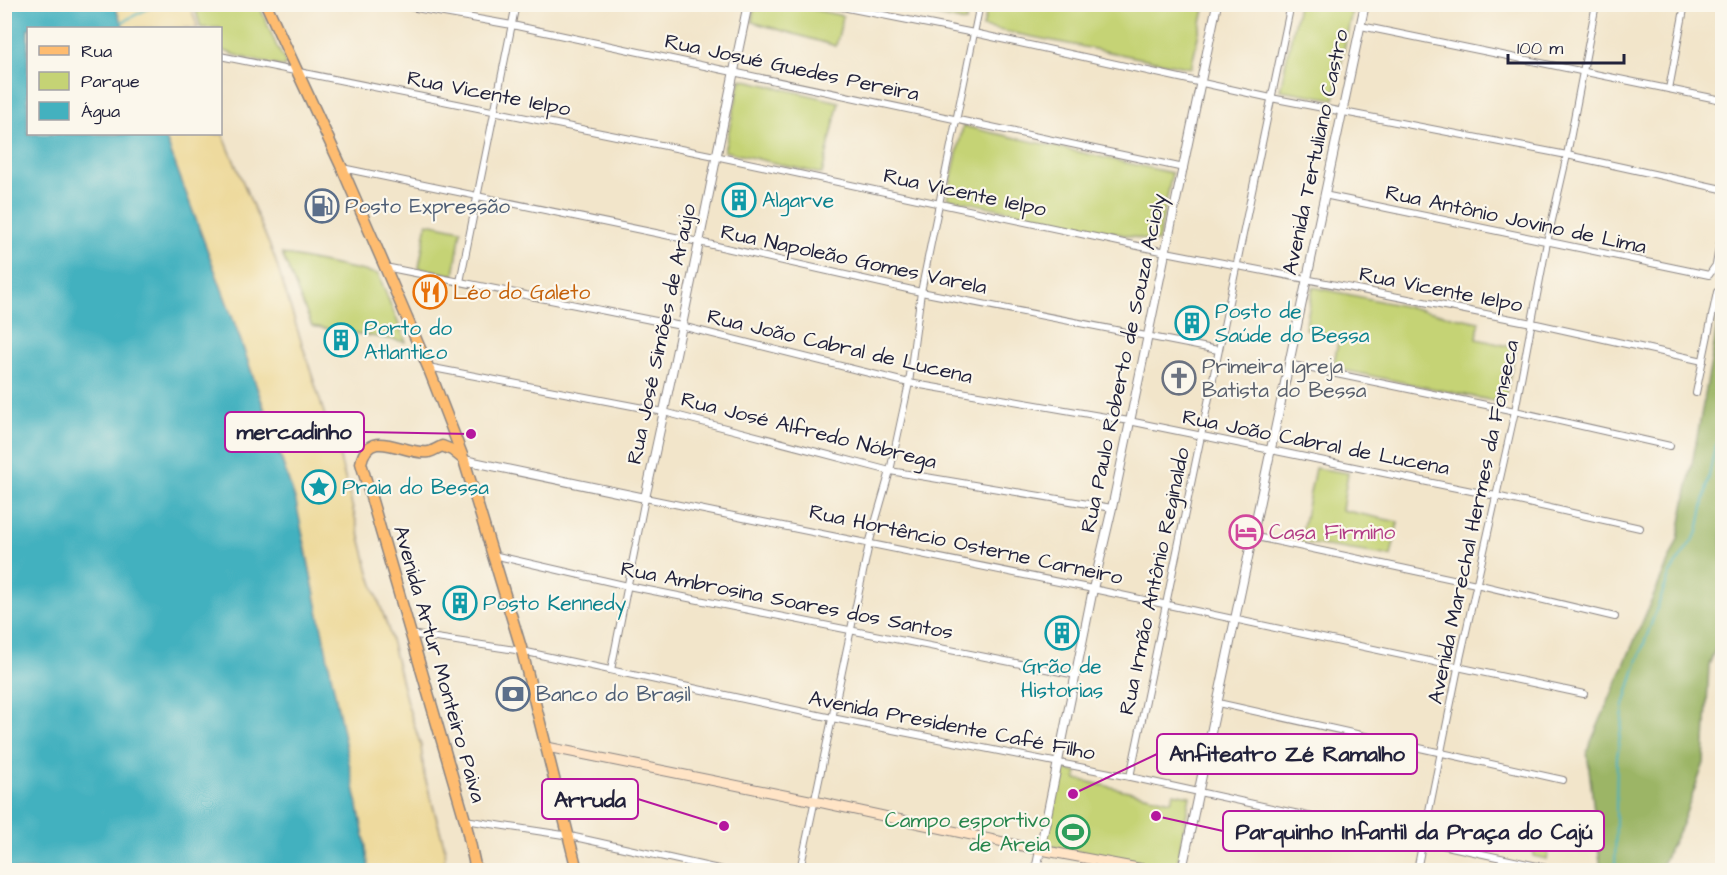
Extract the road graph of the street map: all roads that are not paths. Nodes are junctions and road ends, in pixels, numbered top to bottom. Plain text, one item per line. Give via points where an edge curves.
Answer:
1 (267, 4) edge
2 (393, 4) edge
3 (516, 4) edge
4 (748, 4) edge
5 (827, 4) edge
6 (980, 4) edge
7 (1217, 4) edge
8 (1291, 4) edge
9 (1365, 4) edge
10 (1596, 4) edge
11 (1685, 4) edge
12 (512, 24) junction
13 (1361, 26) junction
14 (974, 33) junction
15 (222, 56) edge
16 (734, 71) junction
17 (298, 72) junction
18 (1584, 73) junction
19 (1202, 82) junction
20 (1669, 89) junction
21 (1271, 98) junction
22 (1722, 100) edge
23 (494, 111) junction
24 (1342, 112) junction
25 (958, 119) junction
26 (1567, 155) junction
27 (715, 156) junction
28 (342, 168) junction
29 (1184, 168) junction
30 (1722, 189) edge
31 (1324, 195) junction
32 (477, 196) junction
33 (940, 203) junction
34 (1722, 230) edge
35 (699, 242) junction
36 (1547, 242) junction
37 (1166, 252) junction
38 (1236, 265) junction
39 (385, 267) junction
40 (1306, 279) junction
41 (460, 282) junction
42 (921, 292) junction
43 (1717, 292) dead end
44 (1532, 323) junction
45 (681, 326) junction
46 (1148, 336) junction
47 (1218, 350) junction
48 (1703, 361) junction
49 (1288, 364) junction
50 (428, 367) junction
51 (909, 383) junction
52 (1696, 393) dead end
53 (1515, 411) junction
54 (664, 412) junction
55 (447, 415) junction
56 (1129, 421) junction
57 (1202, 437) junction
58 (442, 446) junction
59 (1670, 446) dead end
60 (1269, 450) junction
61 (464, 460) junction
62 (890, 471) junction
63 (1496, 496) junction
64 (645, 498) junction
65 (1112, 508) junction
66 (1640, 528) dead end
67 (1252, 536) junction
68 (869, 544) junction
69 (493, 555) junction
70 (1476, 584) junction
71 (628, 586) junction
72 (1093, 589) junction
73 (1165, 605) junction
74 (1615, 617) dead end
75 (1234, 620) junction
76 (851, 629) junction
77 (410, 634) junction
78 (522, 651) junction
79 (1458, 668) junction
80 (611, 670) junction
81 (1076, 675) junction
82 (1584, 694) dead end
83 (1218, 703) junction
84 (832, 718) junction
85 (548, 747) junction
86 (1441, 754) junction
87 (1059, 763) junction
88 (1130, 777) junction
89 (1563, 780) dead end
90 (1199, 792) junction
91 (814, 801) junction
92 (465, 820) junction
93 (570, 836) junction
94 (1424, 841) junction
95 (1041, 850) junction
96 (1108, 867) edge
97 (476, 870) edge
98 (577, 870) edge
99 (723, 870) edge
100 (800, 870) edge
101 (1036, 870) edge
102 (1149, 870) edge
103 (1182, 870) edge
104 (1417, 870) edge
105 (1556, 870) edge

1 - 17 main road
2 - 12 street, Rua Josué Guedes Pereira
3 - 12 street
4 - 16 street, Rua José Simões de Araújo
5 - 14 street
6 - 14 street
7 - 19 street, Rua Paulo Roberto de Souza Acioly
8 - 21 street, Rua Irmão Antônio Reginaldo
9 - 13 street, Avenida Tertuliano Castro
10 - 18 street, Avenida Marechal Hermes da Fonseca
11 - 20 street
12 - 16 street, Rua Josué Guedes Pereira
12 - 23 street
13 - 18 street
13 - 24 street, Avenida Tertuliano Castro
14 - 19 street
14 - 25 street
15 - 17 street, Rua Vicente Ielpo
16 - 25 street, Rua Josué Guedes Pereira
16 - 27 street, Rua José Simões de Araújo
17 - 23 street, Rua Vicente Ielpo
17 - 28 main road
18 - 20 street
18 - 26 street, Avenida Marechal Hermes da Fonseca
19 - 21 street
19 - 29 street, Rua Paulo Roberto de Souza Acioly
20 - 22 street
21 - 24 street
21 - 38 street, Rua Irmão Antônio Reginaldo
23 - 27 street, Rua Vicente Ielpo
23 - 32 street
24 - 26 street
24 - 31 street, Avenida Tertuliano Castro
25 - 29 street, Rua Josué Guedes Pereira
25 - 33 street
26 - 30 street
26 - 36 street, Avenida Marechal Hermes da Fonseca
27 - 33 street, Rua Vicente Ielpo
27 - 35 street, Rua José Simões de Araújo
28 - 32 street, Rua Napoleão Gomes Varela
28 - 39 main road
29 - 37 street, Rua Paulo Roberto de Souza Acioly
31 - 36 street, Rua Antônio Jovino de Lima
31 - 40 street, Avenida Tertuliano Castro
32 - 35 street, Rua Napoleão Gomes Varela
32 - 41 street
33 - 37 street, Rua Vicente Ielpo
33 - 42 street
34 - 36 street, Rua Antônio Jovino de Lima via 1716,266 1708,275
35 - 42 street, Rua Napoleão Gomes Varela
35 - 45 street, Rua José Simões de Araújo
36 - 44 street, Avenida Marechal Hermes da Fonseca
37 - 38 street, Rua Vicente Ielpo
37 - 46 street, Rua Paulo Roberto de Souza Acioly
38 - 40 street, Rua Vicente Ielpo
38 - 47 street, Rua Irmão Antônio Reginaldo
39 - 41 street, Rua João Cabral de Lucena
39 - 50 main road
40 - 44 street, Rua Vicente Ielpo
40 - 49 street, Avenida Tertuliano Castro
41 - 45 street, Rua João Cabral de Lucena
42 - 46 street, Rua Napoleão Gomes Varela
42 - 51 street
43 - 48 street
44 - 48 street, Rua Vicente Ielpo
44 - 53 street, Avenida Marechal Hermes da Fonseca
45 - 51 street, Rua João Cabral de Lucena
45 - 54 street, Rua José Simões de Araújo
46 - 47 street, Rua Napoleão Gomes Varela
46 - 56 street, Rua Paulo Roberto de Souza Acioly
47 - 57 street, Rua Irmão Antônio Reginaldo
48 - 52 street
49 - 53 street
49 - 60 street, Avenida Tertuliano Castro
50 - 54 street, Rua José Alfredo Nóbrega
50 - 55 main road
51 - 56 street, Rua João Cabral de Lucena
51 - 62 street
53 - 59 street
53 - 63 street, Avenida Marechal Hermes da Fonseca
54 - 62 street, Rua José Alfredo Nóbrega
54 - 64 street, Rua José Simões de Araújo
55 - 58 main road
55 - 61 main road
56 - 57 street, Rua João Cabral de Lucena
56 - 65 street, Rua Paulo Roberto de Souza Acioly
57 - 60 street, Rua João Cabral de Lucena
57 - 73 street, Rua Irmão Antônio Reginaldo
58 - 61 main road, Rua Hortêncio Osterne Carneiro
58 - 77 main road, Avenida Artur Monteiro Paiva via 419,452 379,443 366,450 361,463
60 - 63 street, Rua João Cabral de Lucena
60 - 67 street, Avenida Tertuliano Castro
61 - 64 street, Rua Hortêncio Osterne Carneiro
61 - 69 main road
62 - 65 street, Rua José Alfredo Nóbrega
62 - 68 street
63 - 66 street, Rua João Cabral de Lucena
63 - 70 street, Avenida Marechal Hermes da Fonseca
64 - 68 street, Rua Hortêncio Osterne Carneiro
64 - 71 street, Rua José Simões de Araújo
65 - 72 street, Rua Paulo Roberto de Souza Acioly
67 - 70 street
67 - 75 street, Avenida Tertuliano Castro
68 - 72 street, Rua Hortêncio Osterne Carneiro
68 - 76 street
69 - 71 street, Rua Ambrosina Soares dos Santos
69 - 78 main road
70 - 74 street
70 - 79 street, Avenida Marechal Hermes da Fonseca
71 - 76 street, Rua Ambrosina Soares dos Santos
71 - 80 street, Rua José Simões de Araújo
72 - 73 street, Rua Hortêncio Osterne Carneiro
72 - 81 street, Rua Paulo Roberto de Souza Acioly
73 - 75 street, Rua Hortêncio Osterne Carneiro
73 - 88 street, Rua Irmão Antônio Reginaldo
75 - 79 street, Rua Hortêncio Osterne Carneiro
75 - 83 street, Avenida Tertuliano Castro
76 - 81 street, Rua Ambrosina Soares dos Santos
76 - 84 street
77 - 78 street, Avenida Presidente Café Filho
77 - 92 main road, Avenida Artur Monteiro Paiva
78 - 80 street, Avenida Presidente Café Filho
78 - 85 main road
79 - 82 street, Rua Hortêncio Osterne Carneiro
79 - 86 street, Avenida Marechal Hermes da Fonseca
80 - 84 street, Avenida Presidente Café Filho
81 - 87 street, Rua Paulo Roberto de Souza Acioly
83 - 86 street
83 - 90 street, Avenida Tertuliano Castro
84 - 87 street, Avenida Presidente Café Filho
84 - 91 street
85 - 91 main road
85 - 93 main road
86 - 89 street
86 - 94 street, Avenida Marechal Hermes da Fonseca
87 - 88 street, Avenida Presidente Café Filho
87 - 95 street, Rua Paulo Roberto de Souza Acioly
88 - 90 street, Avenida Presidente Café Filho
90 - 94 street, Avenida Presidente Café Filho
90 - 103 street, Avenida Tertuliano Castro
91 - 95 main road
91 - 100 street
92 - 93 street
92 - 97 main road, Avenida Artur Monteiro Paiva
93 - 98 main road
93 - 99 street
94 - 104 street, Avenida Marechal Hermes da Fonseca
94 - 105 street, Avenida Presidente Café Filho
95 - 96 main road
95 - 101 street, Rua Paulo Roberto de Souza Acioly
96 - 102 main road

